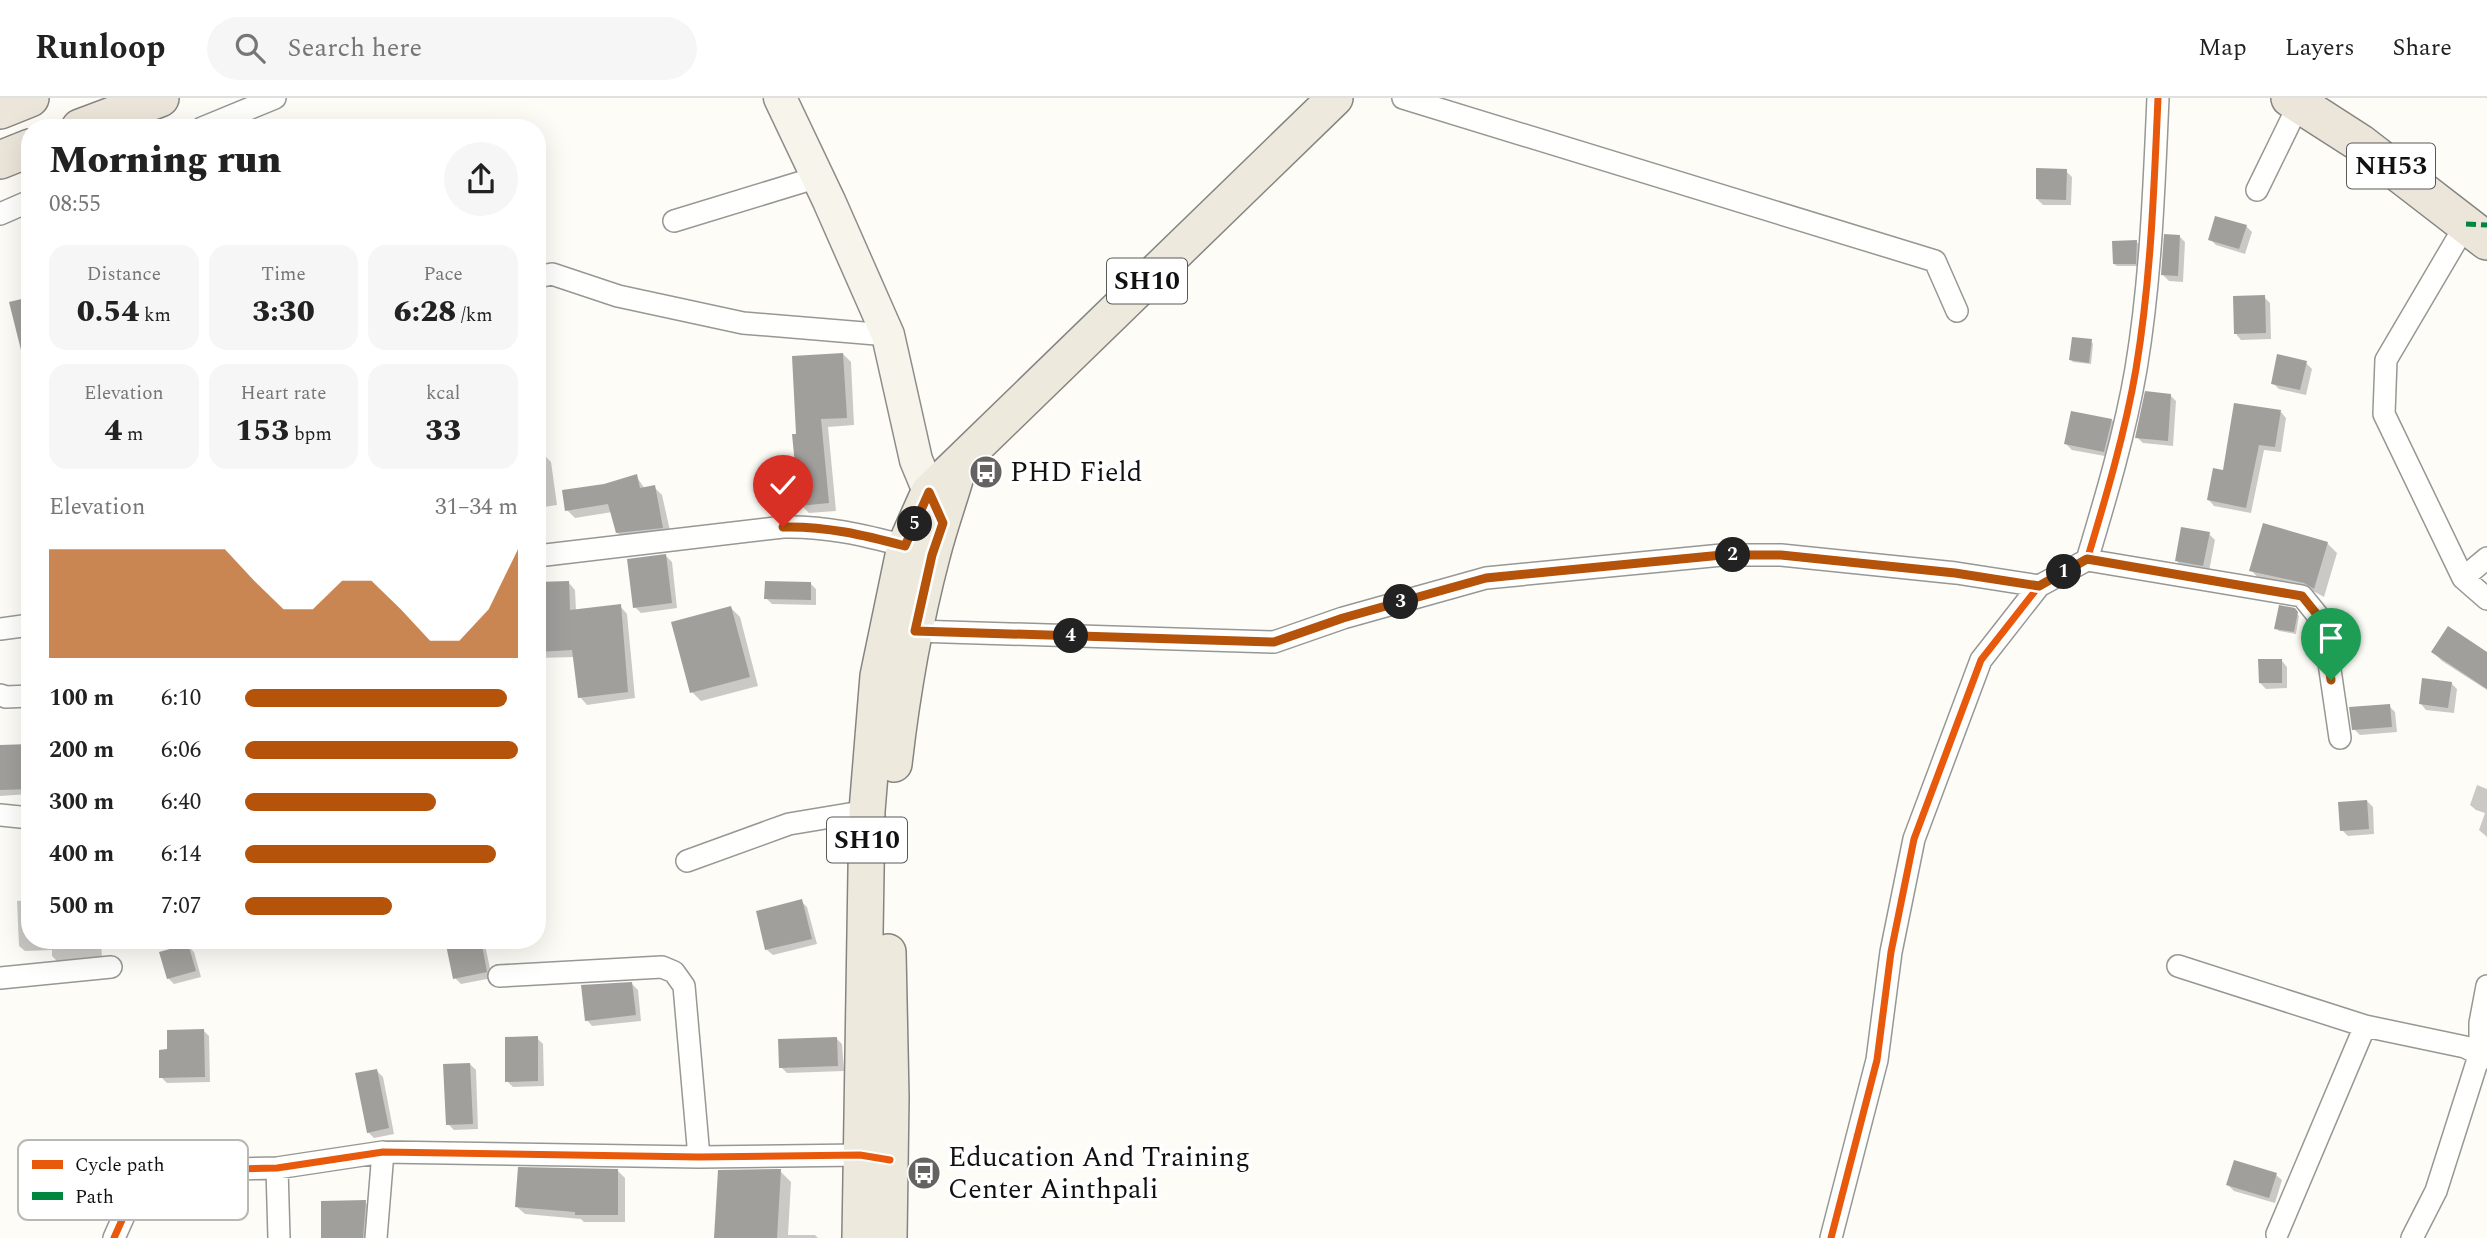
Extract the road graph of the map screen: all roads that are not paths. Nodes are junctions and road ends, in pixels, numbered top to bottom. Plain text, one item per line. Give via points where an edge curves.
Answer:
1 (30, 98) edge
2 (160, 98) edge
3 (275, 98) edge
4 (780, 98) edge
5 (1335, 98) edge
6 (1403, 98) edge
7 (2158, 98) edge
8 (2295, 101) edge
9 (0, 110) edge
10 (104, 119) edge
11 (224, 119) edge
12 (21, 152) edge
13 (0, 160) edge
14 (818, 177) junction
15 (2257, 190) dead end
16 (21, 205) edge
17 (0, 214) edge
18 (674, 221) dead end
19 (2477, 233) edge
20 (546, 275) edge
21 (1957, 311) dead end
22 (888, 335) junction
23 (936, 508) junction
24 (905, 546) junction
25 (546, 555) edge
26 (2487, 558) edge
27 (2087, 559) junction
28 (2463, 578) junction
29 (2039, 586) junction
30 (2487, 599) edge
31 (21, 626) edge
32 (0, 629) edge
33 (915, 631) junction
34 (0, 695) edge
35 (21, 696) edge
36 (2340, 737) dead end
37 (867, 811) junction
38 (0, 815) edge
39 (21, 817) edge
40 (687, 861) dead end
41 (111, 967) dead end
42 (2178, 967) dead end
43 (499, 976) dead end
44 (0, 978) edge
45 (2487, 986) edge
46 (2365, 1026) junction
47 (2483, 1056) edge
48 (383, 1152) junction
49 (699, 1157) junction
50 (875, 1158) junction
51 (277, 1168) junction
52 (248, 1169) edge
53 (122, 1220) edge
54 (2277, 1234) dead end
55 (114, 1238) edge
56 (279, 1238) edge
57 (376, 1238) edge
58 (860, 1238) edge
59 (889, 1238) edge
60 (1831, 1238) edge
61 (2412, 1238) edge

1 - 9 highway
2 - 10 highway
3 - 11 street
4 - 14 main road
5 - 23 main road, SH10 via 1002,419 960,463
6 - 21 street via 1935,261
7 - 27 street via 2153,224 2136,369
8 - 15 street
8 - 19 highway, NH53 via 2360,143
12 - 13 highway
14 - 18 street
14 - 22 main road
16 - 17 street
19 - 28 street via 2386,360 2384,414
20 - 22 street via 743,323
22 - 23 main road via 916,460
23 - 24 main road, SH10
23 - 33 main road, SH10 via 932,555
24 - 25 street via 851,531 808,526
24 - 37 main road, SH10 via 878,676
26 - 28 street
27 - 29 street
27 - 36 street via 2302,596 2323,622
28 - 30 street
29 - 33 street via 1781,555 1722,555 1486,578 1274,642
29 - 60 street via 1981,660 1914,839 1891,952 1877,1060
31 - 32 street
33 - 50 main road, SH10 via 899,717 890,807
34 - 35 street
37 - 40 street via 789,824
37 - 50 main road, SH10
38 - 39 street
41 - 44 street
42 - 46 street
43 - 49 street via 662,967 674,972 684,986
45 - 47 street via 2480,1023
46 - 47 street via 2465,1047
46 - 54 street
47 - 61 street via 2436,1191
48 - 49 street
48 - 51 street
48 - 57 street
49 - 50 street
50 - 58 main road, SH10
50 - 59 main road, SH10
51 - 52 street
51 - 56 street
53 - 55 street

